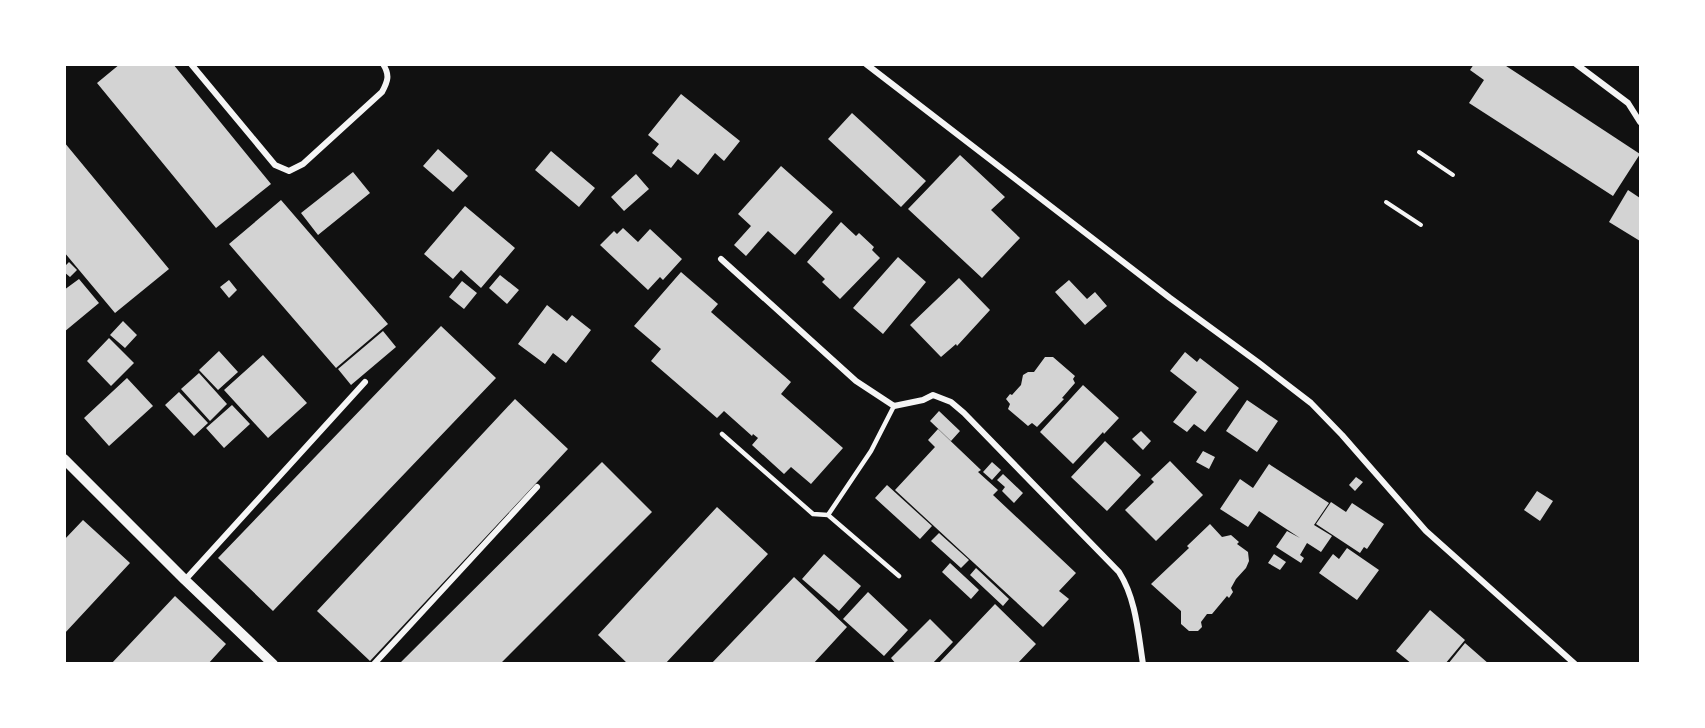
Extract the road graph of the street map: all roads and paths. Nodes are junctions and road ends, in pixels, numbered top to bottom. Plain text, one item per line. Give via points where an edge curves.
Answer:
1 (191, 64) edge
2 (383, 64) edge
3 (866, 64) edge
4 (1578, 65) edge
5 (1641, 122) edge
6 (1419, 152) dead end
7 (1453, 175) dead end
8 (1386, 202) dead end
9 (1421, 225) dead end
10 (721, 259) dead end
11 (365, 382) dead end
12 (894, 406) junction
13 (722, 434) dead end
14 (64, 459) edge
15 (537, 487) dead end
16 (828, 515) junction
17 (899, 576) dead end
18 (185, 580) junction
19 (273, 663) edge
20 (374, 663) edge
21 (1143, 663) edge
22 (1575, 663) edge

1 - 2 street via 275,165 289,171 303,164 382,92 389,73
3 - 22 street via 1311,404 1426,531
4 - 5 street via 1628,103
6 - 7 path
8 - 9 path
10 - 12 street via 856,381
11 - 18 street
12 - 16 lane via 871,451
12 - 21 street via 933,396 951,402 1098,549 1127,586
13 - 16 lane via 813,514
14 - 18 street
15 - 20 street
16 - 17 lane
18 - 19 street

